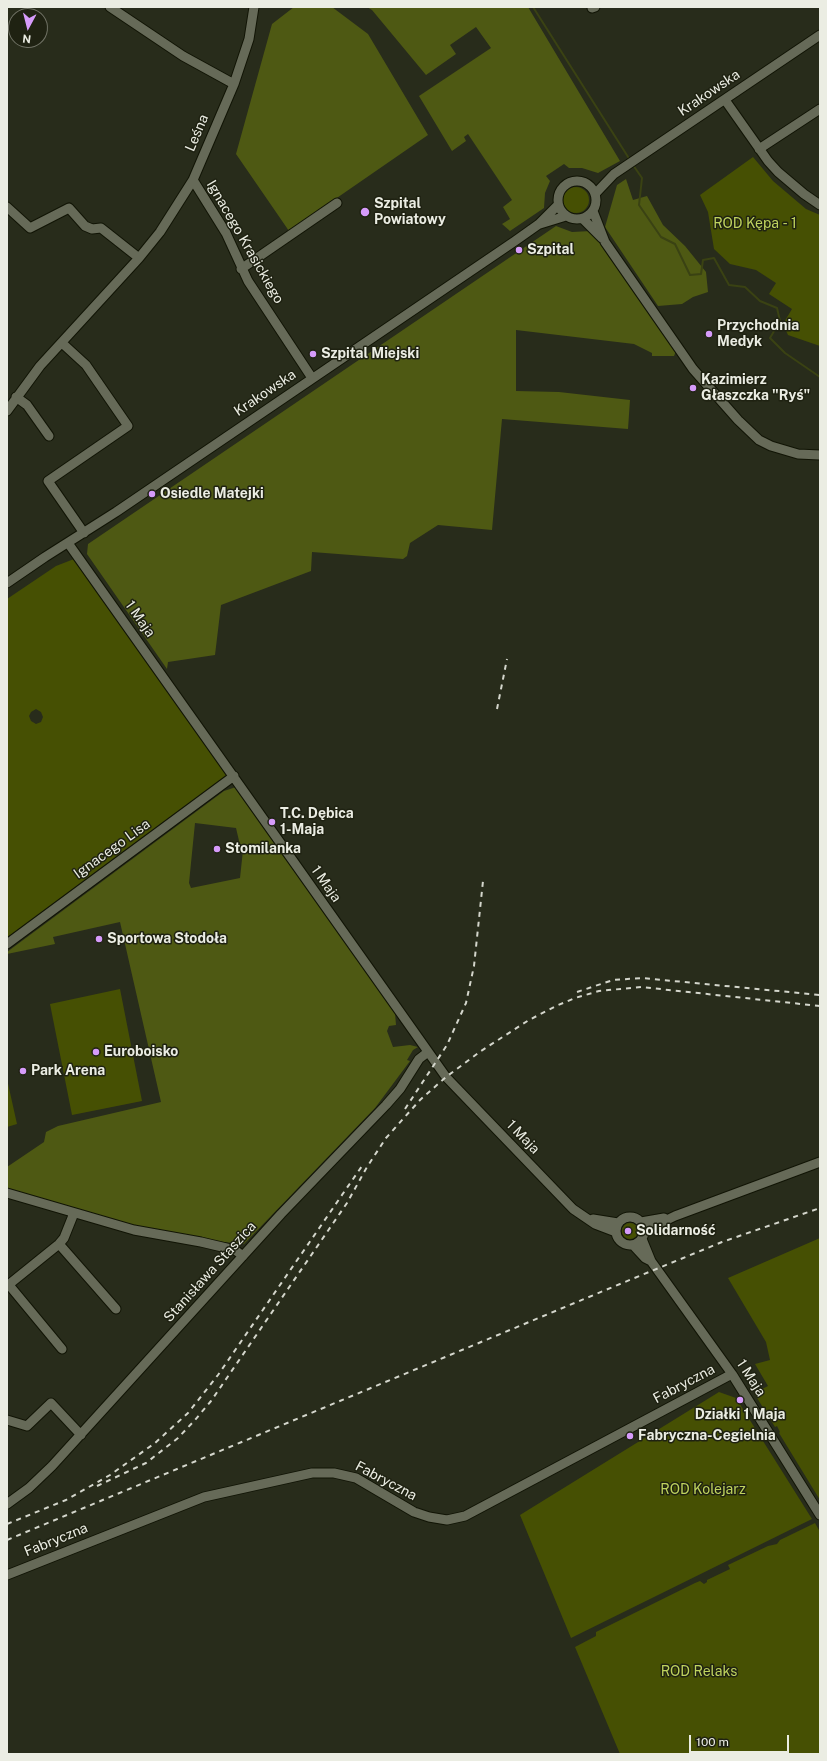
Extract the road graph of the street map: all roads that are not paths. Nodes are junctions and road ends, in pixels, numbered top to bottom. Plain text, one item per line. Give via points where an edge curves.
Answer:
1 (110, 7) edge
2 (254, 7) edge
3 (820, 35) edge
4 (234, 84) junction
5 (725, 100) junction
6 (820, 109) edge
7 (759, 149) junction
8 (614, 174) junction
9 (193, 180) junction
10 (588, 184) junction
11 (595, 194) junction
12 (337, 203) dead end
13 (558, 204) junction
14 (820, 205) edge
15 (7, 207) edge
16 (593, 211) junction
17 (566, 216) junction
18 (583, 219) junction
19 (539, 224) junction
20 (606, 242) junction
21 (139, 258) junction
22 (241, 269) junction
23 (62, 343) junction
24 (312, 378) junction
25 (16, 397) junction
26 (7, 411) edge
27 (49, 436) dead end
28 (820, 455) edge
29 (84, 533) junction
30 (68, 543) junction
31 (7, 583) edge
32 (234, 776) junction
33 (7, 944) edge
34 (428, 1052) junction
35 (820, 1162) edge
36 (7, 1193) edge
37 (74, 1213) junction
38 (675, 1216) junction
39 (641, 1222) junction
40 (617, 1228) junction
41 (643, 1235) junction
42 (59, 1244) junction
43 (633, 1245) junction
44 (243, 1256) junction
45 (651, 1261) junction
46 (8, 1286) edge
47 (116, 1309) dead end
48 (62, 1349) dead end
49 (732, 1374) junction
50 (7, 1420) edge
51 (81, 1435) junction
52 (7, 1504) edge
53 (820, 1515) edge
54 (7, 1575) edge

1 - 4 street via 183,56
2 - 4 street, Leśna via 248,39
3 - 5 street, Krakowska
4 - 9 street, Leśna
5 - 7 street
5 - 8 street, Krakowska
6 - 7 street
7 - 14 street via 778,172
8 - 10 street, Krakowska
8 - 11 street, Krakowska
9 - 21 street, Leśna via 160,232
9 - 22 street, Ignacego Krasickiego via 226,233
10 - 11 street
10 - 13 street via 576,181 565,185 558,195
11 - 16 street via 596,203
12 - 22 street
13 - 17 street
13 - 19 street, Krakowska
15 - 21 street via 30,228 69,208 85,226 101,228
16 - 18 street
16 - 20 street
17 - 18 street via 576,220
17 - 19 street, Krakowska
18 - 20 street
19 - 24 street, Krakowska
20 - 28 street via 693,370 743,426 759,440 780,450
21 - 23 street, Leśna
22 - 24 street, Ignacego Krasickiego
23 - 25 street, Leśna
23 - 29 street via 86,365 128,426 48,481
24 - 29 street, Krakowska
25 - 26 street, Leśna
25 - 27 street via 27,405
29 - 30 street, Krakowska
30 - 31 street, Krakowska
30 - 32 street, 1 Maja
32 - 33 street, Ignacego Lisa
32 - 34 street, 1 Maja
34 - 40 street, 1 Maja via 446,1077 573,1209 588,1218
34 - 44 street, Stanisława Staszica via 419,1059 386,1105
35 - 38 street
36 - 37 street
37 - 42 street
37 - 44 street via 134,1230 235,1250
38 - 39 street
38 - 41 street
39 - 40 street via 629,1217
39 - 41 street
40 - 43 street via 620,1242
41 - 43 street
41 - 45 street, 1 Maja
42 - 46 street
42 - 47 street
43 - 45 street, 1 Maja
44 - 51 street, Stanisława Staszica
45 - 49 street, 1 Maja
46 - 48 street
49 - 53 street, 1 Maja
49 - 54 street, Fabryczna via 464,1516 447,1520 429,1517 414,1512 356,1478 334,1473 312,1473 204,1497
50 - 51 street via 27,1426 51,1403
51 - 52 street, Stanisława Staszica via 37,1481

